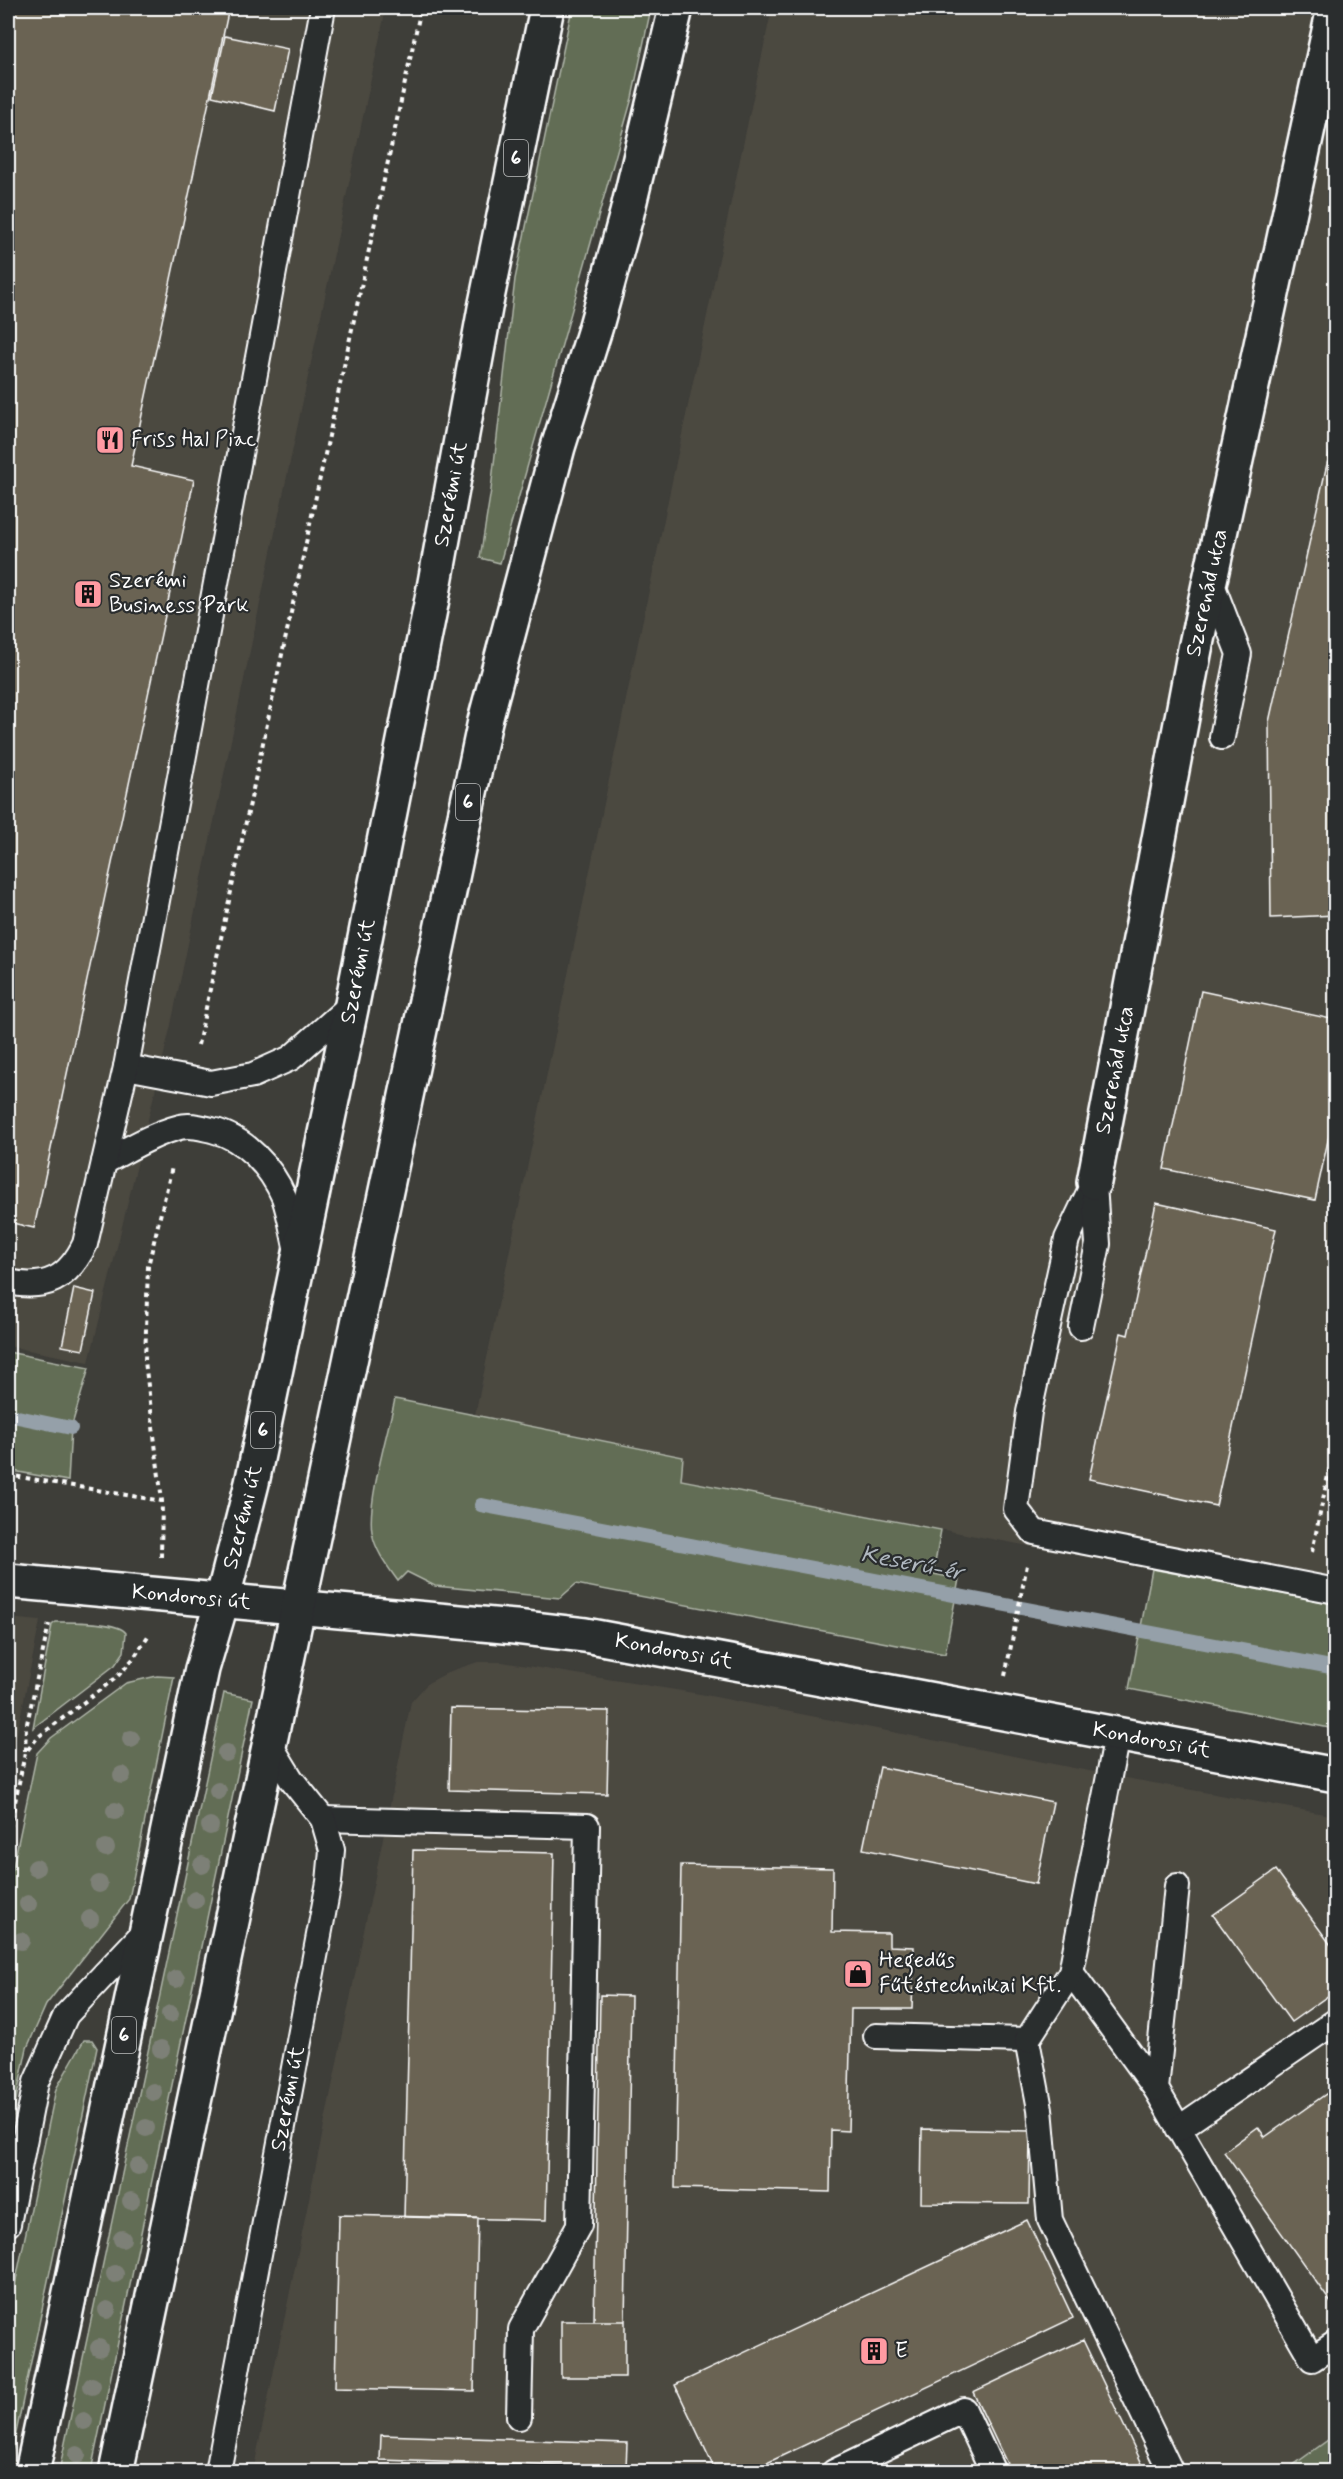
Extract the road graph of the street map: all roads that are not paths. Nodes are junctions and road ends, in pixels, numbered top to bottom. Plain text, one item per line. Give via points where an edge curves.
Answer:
1 (323, 8) edge
2 (547, 8) edge
3 (676, 8) edge
4 (1334, 8) edge
5 (1210, 579) junction
6 (1222, 737) dead end
7 (352, 1004) junction
8 (126, 1067) junction
9 (105, 1162) junction
10 (1094, 1182) junction
11 (299, 1258) junction
12 (8, 1282) edge
13 (1081, 1327) dead end
14 (8, 1581) edge
15 (1335, 1591) edge
16 (222, 1601) junction
17 (297, 1606) junction
18 (1117, 1736) junction
19 (269, 1743) junction
20 (1335, 1775) edge
21 (323, 1819) junction
22 (1177, 1886) dead end
23 (147, 1929) junction
24 (1071, 1972) junction
25 (1335, 2021) edge
26 (876, 2036) dead end
27 (1027, 2040) junction
28 (1156, 2089) junction
29 (1178, 2129) junction
30 (9, 2211) edge
31 (1335, 2343) edge
32 (519, 2417) dead end
33 (32, 2472) edge
34 (116, 2472) edge
35 (218, 2472) edge
36 (834, 2472) edge
37 (993, 2472) edge
38 (1171, 2472) edge

1 - 8 lane
2 - 7 main road, Szerémi út / 6 via 485,308
3 - 17 main road, 6 via 627,213 558,447 485,721
4 - 5 main road, Szerenád utca
5 - 6 lane via 1239,654
5 - 10 main road, Szerenád utca
7 - 8 lane via 291,1058 253,1075 211,1083
7 - 11 main road, Szerémi út / 6
8 - 9 lane
9 - 11 lane via 142,1141 182,1126 230,1136 266,1165 284,1197
9 - 12 lane via 85,1244 76,1262 67,1273 36,1285
10 - 13 lane via 1098,1244
10 - 15 lane via 1067,1239 1029,1412 1016,1509 1034,1532
11 - 16 main road, Szerémi út / 6 via 252,1484
14 - 16 main road, Kondorosi út
16 - 17 main road, Kondorosi út
16 - 23 main road, Szerémi út / 6 via 202,1669
17 - 18 main road, Kondorosi út via 585,1635
17 - 19 main road, 6
18 - 20 main road, Kondorosi út
18 - 24 lane
19 - 21 lane, Szerémi út
19 - 34 main road, 6
21 - 32 lane via 587,1826 579,2225 521,2329
21 - 35 lane, Szerémi út via 332,1850 329,1882
22 - 28 lane
23 - 30 lane via 66,2015 36,2082
23 - 33 main road, Szerémi út / 6
24 - 27 lane
24 - 28 lane
25 - 29 lane
26 - 27 lane
27 - 38 lane via 1040,2109 1050,2220
28 - 29 lane
29 - 31 lane via 1312,2360
36 - 37 lane via 964,2410

